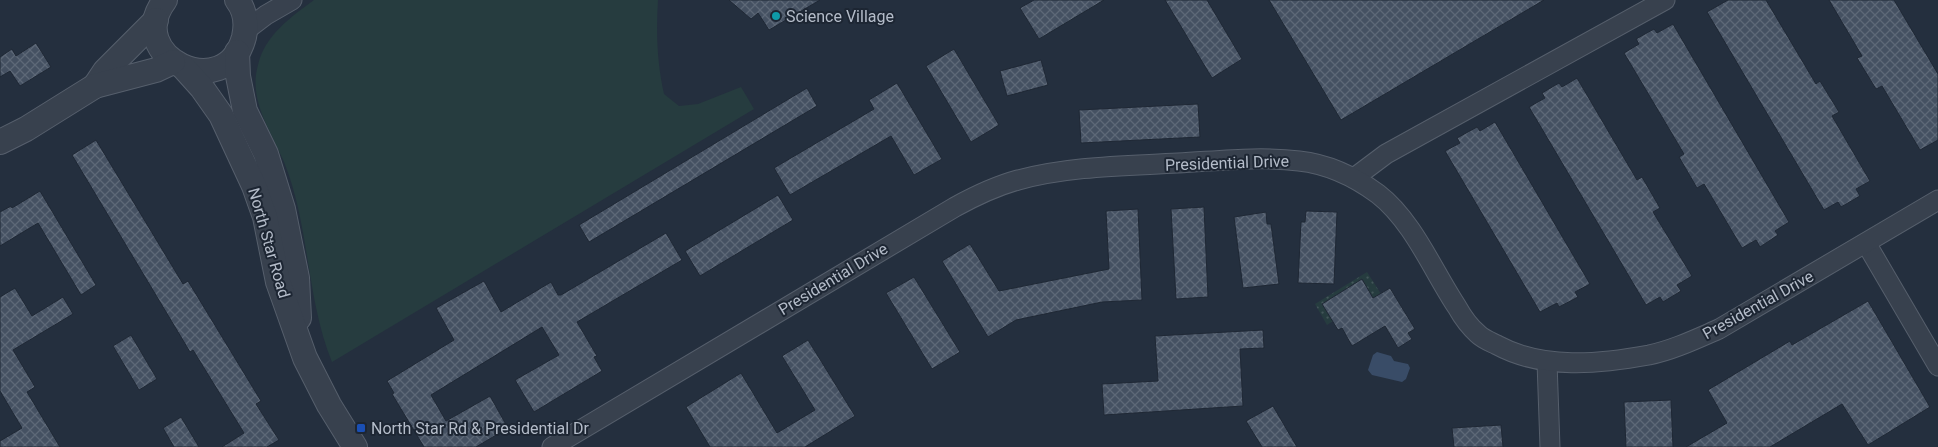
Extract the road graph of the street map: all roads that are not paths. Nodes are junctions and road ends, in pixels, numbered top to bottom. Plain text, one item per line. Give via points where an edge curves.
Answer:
1 (237, 0) edge
2 (292, 0) edge
3 (1665, 0) edge
4 (160, 6) edge
5 (241, 42) junction
6 (178, 65) junction
7 (94, 86) junction
8 (0, 142) edge
9 (1354, 178) junction
10 (1938, 200) edge
11 (1866, 243) junction
12 (301, 345) junction
13 (1547, 362) junction
14 (1938, 366) edge
15 (355, 447) edge
16 (552, 447) edge
17 (1550, 447) edge

1 - 5 street, North Star Road via 243,12
2 - 5 street via 266,15
3 - 9 street via 1386,154
4 - 6 street, North Star Road via 156,32 159,43 165,54
4 - 7 street
5 - 6 street via 226,63 213,70 198,71
5 - 12 street, North Star Road via 238,76 245,110 266,154 283,209 297,278
6 - 7 street
6 - 12 street, North Star Road via 202,88 221,115 254,186 265,217 278,282
7 - 8 street
9 - 13 street, Presidential Drive via 1395,210 1458,310 1479,336 1509,351
9 - 16 street, Presidential Drive via 1301,161 1270,159 1089,168 1016,180 983,193 925,224
10 - 11 street, Presidential Drive
11 - 13 street, Presidential Drive via 1719,329 1684,344 1651,354 1584,363
11 - 14 street
12 - 15 street, North Star Road via 313,376
13 - 17 street

